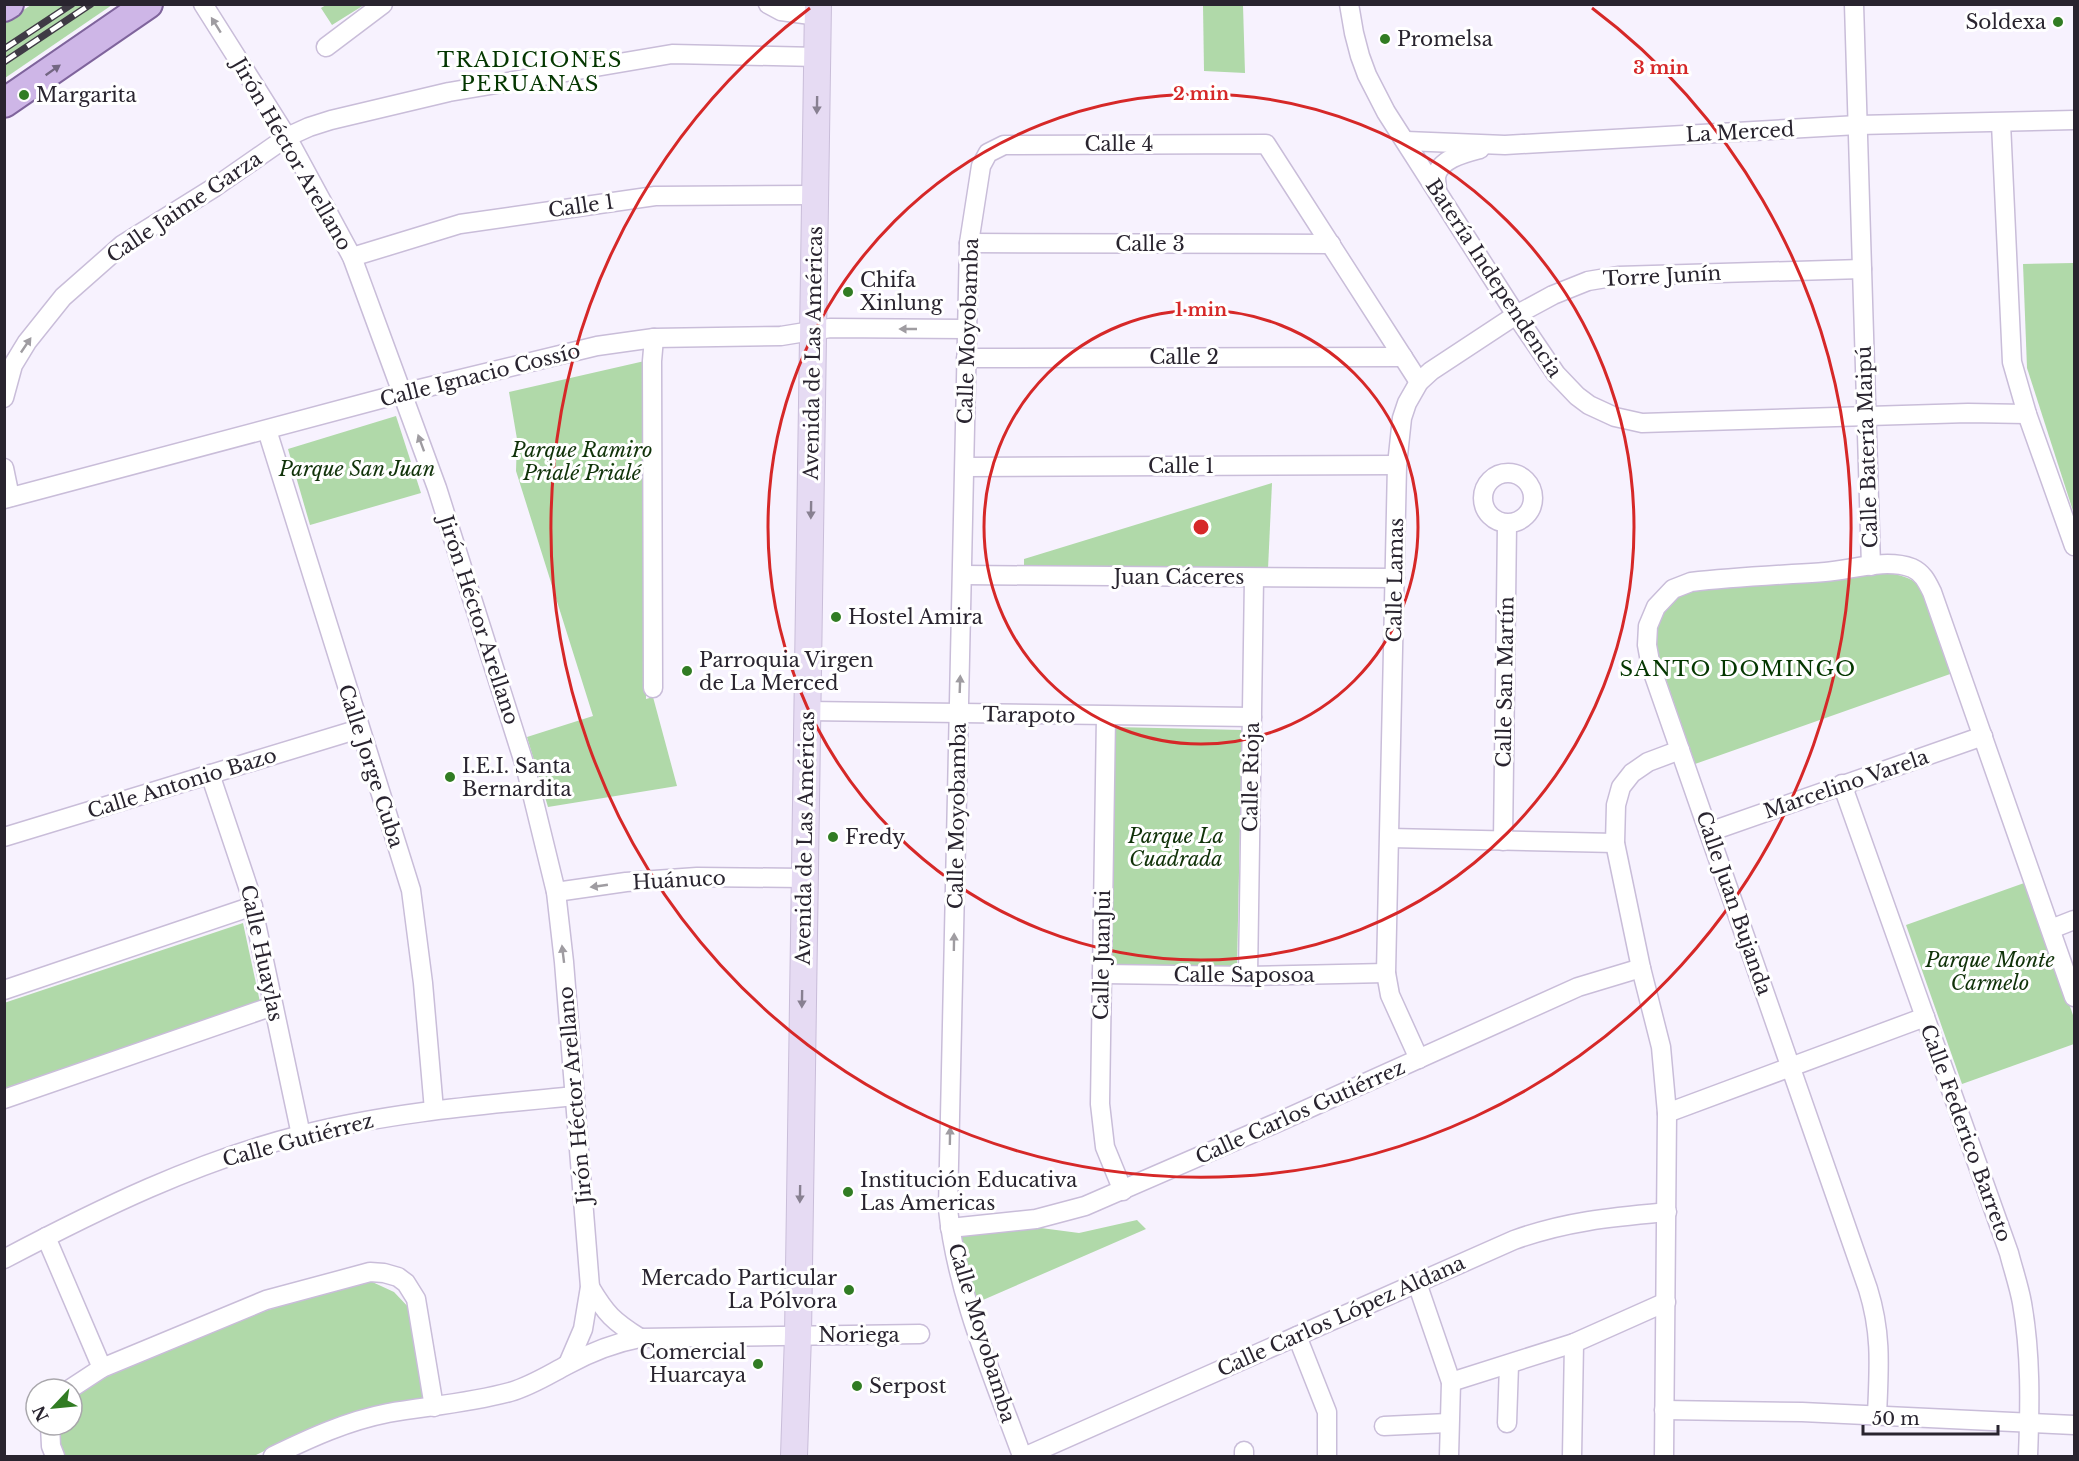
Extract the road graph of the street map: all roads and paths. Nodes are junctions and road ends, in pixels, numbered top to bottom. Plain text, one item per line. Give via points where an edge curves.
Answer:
1 (9, 4) edge
2 (148, 4) edge
3 (203, 4) edge
4 (383, 4) edge
5 (768, 4) edge
6 (1349, 4) edge
7 (1854, 4) edge
8 (4, 7) edge
9 (818, 10) edge
10 (326, 46) dead end
11 (818, 57) junction
12 (4, 103) edge
13 (2074, 120) edge
14 (2001, 123) junction
15 (1858, 125) junction
16 (286, 137) junction
17 (1406, 141) junction
18 (1505, 145) junction
19 (981, 166) joint
20 (1437, 191) junction
21 (816, 195) junction
22 (969, 243) junction
23 (1331, 244) junction
24 (351, 257) junction
25 (1862, 269) junction
26 (1516, 315) junction
27 (966, 329) junction
28 (814, 332) junction
29 (654, 338) junction
30 (1403, 357) junction
31 (966, 358) junction
32 (1419, 382) junction
33 (403, 393) junction
34 (4, 398) edge
35 (2027, 414) junction
36 (1866, 416) junction
37 (267, 430) junction
38 (1397, 465) junction
39 (965, 467) junction
40 (4, 468) edge
41 (7, 498) edge
42 (1507, 524) dead end
43 (2074, 546) edge
44 (1871, 566) junction
45 (963, 575) junction
46 (1254, 578) junction
47 (1395, 578) junction
48 (653, 688) dead end
49 (807, 711) junction
50 (959, 714) junction
51 (1106, 716) junction
52 (1252, 717) junction
53 (359, 729) junction
54 (1983, 736) junction
55 (1680, 750) junction
56 (210, 774) junction
57 (1842, 784) junction
58 (1709, 832) junction
59 (4, 837) edge
60 (1390, 838) junction
61 (1503, 841) junction
62 (1616, 843) junction
63 (804, 879) junction
64 (556, 892) junction
65 (253, 906) junction
66 (2074, 920) edge
67 (2050, 929) junction
68 (2069, 966) edge
69 (1641, 968) junction
70 (1386, 973) junction
71 (1102, 974) junction
72 (1248, 976) junction
73 (4, 990) edge
74 (2074, 997) edge
75 (273, 1006) junction
76 (1925, 1017) junction
77 (1419, 1059) junction
78 (1791, 1068) junction
79 (575, 1096) junction
80 (4, 1098) edge
81 (434, 1110) junction
82 (1667, 1113) junction
83 (302, 1135) junction
84 (1123, 1191) junction
85 (1667, 1212) junction
86 (950, 1228) junction
87 (46, 1237) junction
88 (4, 1259) edge
89 (1417, 1283) junction
90 (590, 1287) junction
91 (1666, 1302) junction
92 (920, 1334) dead end
93 (798, 1335) junction
94 (1297, 1336) junction
95 (640, 1338) junction
96 (1574, 1343) junction
97 (568, 1364) junction
98 (1509, 1365) junction
99 (102, 1368) junction
100 (84, 1380) edge
101 (1451, 1382) junction
102 (434, 1407) junction
103 (1664, 1410) junction
104 (1877, 1415) junction
105 (1449, 1423) junction
106 (1507, 1423) dead end
107 (2030, 1424) junction
108 (2074, 1425) edge
109 (1384, 1426) dead end
110 (51, 1437) edge
111 (54, 1456) edge
112 (273, 1456) edge
113 (794, 1456) edge
114 (1024, 1456) edge
115 (1327, 1456) edge
116 (1449, 1456) edge
117 (1572, 1456) edge
118 (1664, 1456) edge
119 (2028, 1456) edge

1 - 8 main road
12 -> 2 main road
16 -> 3 street, Jirón Héctor Arellano
4 - 10 street
5 - 9 street via 781,11
6 - 17 street, Batería Independencia via 1367,75
7 - 15 street, Calle Batería Maipú
9 - 11 street, Avenida de Las Américas
11 - 16 street, Calle Jaime Garza via 672,54 449,92 330,120
11 -> 21 street, Avenida de Las Américas
13 - 14 street, La Merced
14 - 15 street, La Merced
14 - 35 street via 2012,362
15 - 18 street, La Merced
15 - 25 street, Calle Batería Maipú
16 - 24 street, Jirón Héctor Arellano
34 -> 16 street, Calle Jaime Garza via 13,365 63,297 122,245
17 - 18 street, La Merced
17 - 20 street, Batería Independencia
18 - 20 street via 1450,159 1436,174
19 - 22 street, Calle Moyobamba
19 - 23 street, Calle 4 via 988,153 1004,145 1266,144
20 - 26 street, Batería Independencia
21 - 24 street, Calle 1 via 655,196 460,224
21 - 28 street, Avenida de Las Américas
22 - 23 street, Calle 3
22 - 27 street, Calle Moyobamba
23 - 30 street
24 - 33 street, Jirón Héctor Arellano
25 - 26 street, Torre Junín via 1603,278 1571,287
25 - 36 street, Calle Batería Maipú
26 - 32 street, Torre Junín via 1449,357
26 - 36 street, Batería Independencia via 1565,386 1589,405 1615,417 1642,423
27 -> 28 street, Calle Ignacio Cossío via 830,328
27 - 31 street, Calle Moyobamba
28 - 29 street, Calle Ignacio Cossío
28 -> 49 street, Avenida de Las Américas
29 - 33 street, Calle Ignacio Cossío via 567,352
29 - 48 street
30 - 31 street, Calle 2
30 - 32 street
31 - 39 street, Calle Moyobamba
32 - 38 street, Calle Lamas via 1402,418
33 - 37 street, Calle Ignacio Cossío
64 -> 33 street, Jirón Héctor Arellano via 523,758
35 - 36 street, Batería Independencia
35 - 43 street
36 - 44 street, Calle Batería Maipú
37 - 41 street, Calle Ignacio Cossío
37 - 53 street, Calle Jorge Cuba
38 - 39 street, Calle 1
38 - 47 street, Calle Lamas
39 - 45 street, Calle Moyobamba
40 - 41 street
42 - 61 street, Calle San Martín
44 - 54 street, Calle Batería Maipú via 1898,565 1923,575
44 - 55 street, Calle Juan Bujanda via 1691,582 1673,589 1656,607 1648,626 1647,645
45 - 46 street, Juan Cáceres
50 -> 45 street, Calle Moyobamba
46 - 47 street, Juan Cáceres
46 - 52 street, Calle Rioja
47 - 60 street, Calle Lamas
49 - 50 street, Tarapoto
49 - 63 street, Avenida de Las Américas
50 - 51 street, Tarapoto
86 -> 50 street, Calle Moyobamba
51 - 52 street, Tarapoto
51 - 71 street, Calle JuanJui
52 - 72 street, Calle Rioja
53 - 56 street, Calle Antonio Bazo
53 - 81 street, Calle Jorge Cuba via 411,890
54 - 57 street, Marcelino Varela
54 - 67 street, Calle Batería Maipú
55 - 58 street, Calle Juan Bujanda
55 - 62 street via 1648,762 1632,773 1621,788 1616,804
56 - 59 street, Calle Antonio Bazo
56 - 65 street, Calle Huaylas
57 - 58 street, Marcelino Varela
57 - 76 street, Calle Federico Barreto
58 - 78 street, Calle Juan Bujanda
60 - 61 street
60 - 70 street, Calle Lamas
61 - 62 street
62 - 69 street
63 -> 64 street, Huánuco via 697,877
63 -> 93 street, Avenida de Las Américas
79 -> 64 street, Jirón Héctor Arellano
65 - 73 street
65 - 75 street, Calle Huaylas
66 - 67 street
67 - 68 street, Calle Batería Maipú
68 - 74 street, Calle Batería Maipú
69 - 77 street, Calle Carlos Gutiérrez via 1578,987
69 - 82 street via 1661,1047
70 - 72 street, Calle Saposoa
70 - 77 street, Calle Lamas via 1390,995
71 - 72 street, Calle Saposoa
71 - 84 street, Calle JuanJui via 1100,1104 1106,1147
75 - 80 street
75 - 83 street, Calle Huaylas
76 - 78 street
76 - 107 street, Calle Federico Barreto via 2009,1253 2022,1302
77 - 84 street, Calle Carlos Gutiérrez
78 - 82 street
78 - 104 street, Calle Juan Bujanda via 1874,1308 1880,1345
79 - 81 street, Calle Gutiérrez
79 - 90 street, Jirón Héctor Arellano
81 - 83 street, Calle Gutiérrez
82 - 85 street
83 - 87 street, Calle Gutiérrez via 219,1159
84 - 86 street, Calle Carlos Gutiérrez via 1036,1219
85 - 89 street, Calle Carlos López Aldana via 1589,1220 1538,1231
85 - 91 street
86 - 114 street, Calle Moyobamba via 964,1290
87 - 88 street, Calle Gutiérrez
87 - 99 street
89 - 94 street, Calle Carlos López Aldana
89 - 101 street
90 - 95 street, Jirón Héctor Arellano via 606,1313
90 - 97 street, Jirón Héctor Arellano via 583,1329
91 - 96 street
91 - 103 street
92 - 93 street, Noriega
93 - 95 street, Noriega
93 - 113 street, Avenida de Las Américas
94 - 114 street, Calle Carlos López Aldana
94 - 115 street via 1327,1412
95 - 97 street, Noriega via 615,1343
96 - 98 street
96 - 117 street
97 - 102 street, Noriega via 512,1392
98 - 101 street
98 - 106 street
99 - 100 street
99 - 102 street via 269,1299 370,1272 384,1273 406,1283 416,1299
101 - 105 street
102 - 112 street, Noriega via 350,1423
103 - 104 street
103 - 118 street
104 - 107 street
105 - 109 street
105 - 116 street
107 - 108 street
107 - 119 street, Calle Federico Barreto
110 - 111 street

